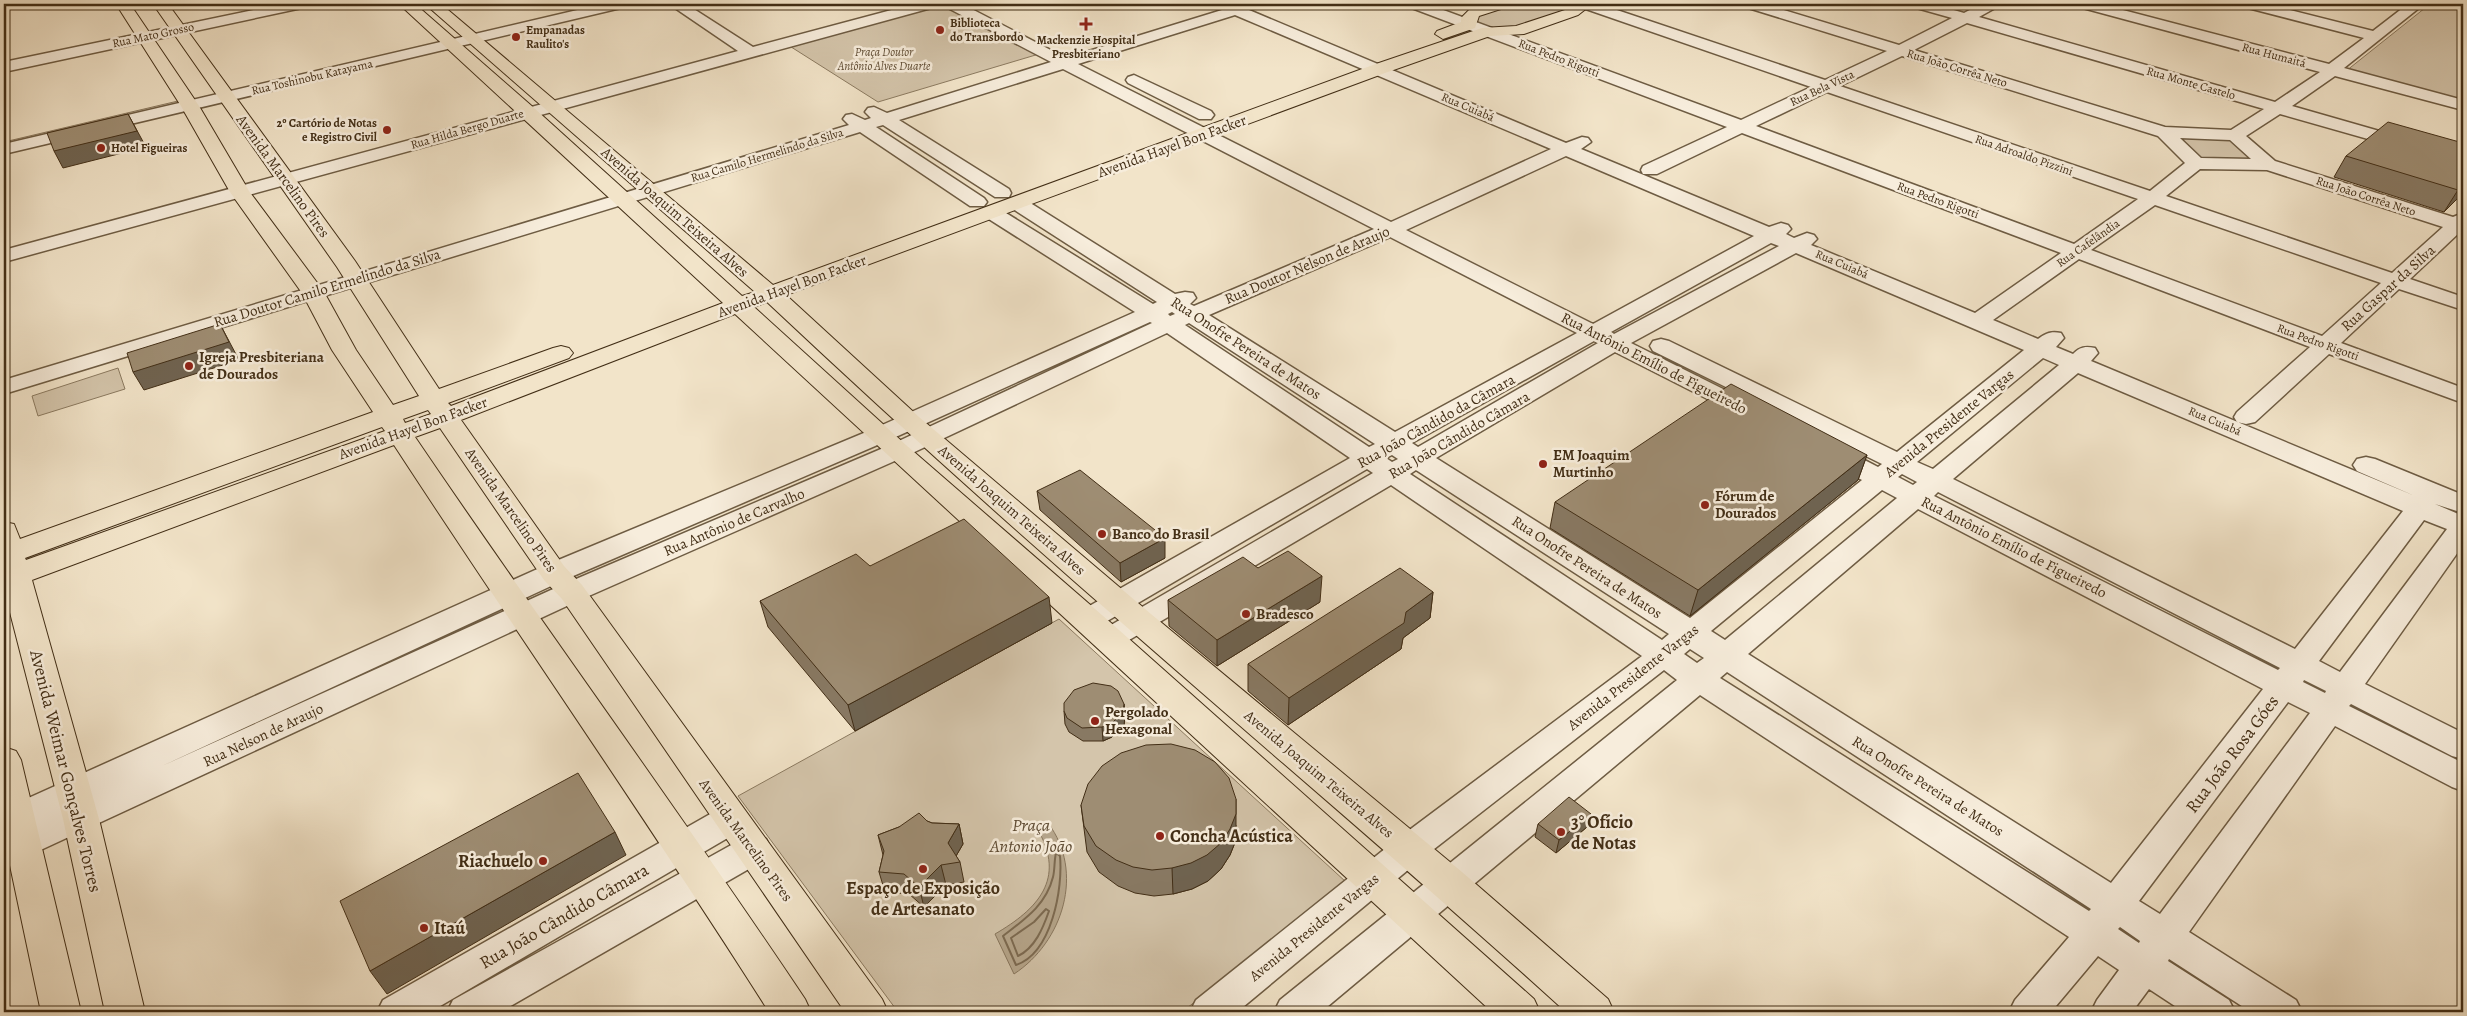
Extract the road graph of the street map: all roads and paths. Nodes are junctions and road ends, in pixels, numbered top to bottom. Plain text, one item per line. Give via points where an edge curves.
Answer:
1 (123, 4) edge
2 (160, 4) edge
3 (271, 4) edge
4 (302, 4) edge
5 (406, 4) edge
6 (432, 4) edge
7 (585, 4) edge
8 (621, 4) edge
9 (676, 4) edge
10 (898, 4) edge
11 (930, 4) edge
12 (951, 4) edge
13 (977, 4) edge
14 (1219, 4) edge
15 (1414, 4) edge
16 (1502, 4) edge
17 (1576, 4) edge
18 (1585, 4) edge
19 (1750, 4) edge
20 (1918, 4) edge
21 (1992, 4) edge
22 (2084, 4) edge
23 (2249, 4) edge
24 (2417, 4) edge
25 (1246, 6) edge
26 (1965, 17) junction
27 (1469, 25) junction
28 (176, 27) junction
29 (1488, 31) junction
30 (142, 34) junction
31 (2376, 36) junction
32 (457, 38) junction
33 (755, 43) junction
34 (1900, 51) junction
35 (1066, 56) junction
36 (4, 60) edge
37 (1380, 63) junction
38 (4, 67) edge
39 (2332, 70) junction
40 (1824, 87) junction
41 (223, 93) junction
42 (187, 102) junction
43 (535, 104) junction
44 (2463, 105) edge
45 (2279, 108) junction
46 (877, 113) junction
47 (855, 121) junction
48 (1207, 125) junction
49 (1741, 126) junction
50 (2164, 132) junction
51 (2235, 135) junction
52 (4, 139) edge
53 (1564, 141) junction
54 (4, 149) edge
55 (2463, 161) edge
56 (2196, 163) junction
57 (2269, 165) junction
58 (1650, 170) junction
59 (283, 175) junction
60 (644, 186) junction
61 (237, 187) junction
62 (618, 194) junction
63 (2152, 198) junction
64 (997, 203) junction
65 (1391, 219) junction
66 (2461, 224) edge
67 (1791, 236) junction
68 (4, 242) edge
69 (2077, 252) junction
70 (4, 256) edge
71 (350, 273) junction
72 (2395, 281) junction
73 (308, 286) junction
74 (763, 288) junction
75 (732, 299) junction
76 (2463, 304) edge
77 (1171, 313) junction
78 (1985, 316) junction
79 (206, 317) junction
80 (1615, 332) junction
81 (2048, 343) junction
82 (2326, 344) junction
83 (2082, 357) junction
84 (4, 370) edge
85 (4, 387) edge
86 (2463, 396) edge
87 (440, 408) junction
88 (2246, 417) junction
89 (394, 425) junction
90 (919, 430) junction
91 (889, 443) junction
92 (1394, 443) junction
93 (1418, 458) junction
94 (1380, 466) junction
95 (1890, 471) junction
96 (1924, 488) junction
97 (2426, 500) junction
98 (2463, 505) edge
99 (2463, 526) edge
100 (7, 559) edge
101 (563, 582) junction
102 (514, 605) junction
103 (1129, 612) junction
104 (1098, 630) junction
105 (1689, 633) junction
106 (1663, 655) junction
107 (1726, 657) junction
108 (2292, 675) junction
109 (1697, 678) junction
110 (2337, 699) junction
111 (2463, 747) edge
112 (4, 760) edge
113 (2463, 778) edge
114 (77, 806) junction
115 (731, 819) junction
116 (11, 835) edge
117 (682, 847) junction
118 (754, 849) junction
119 (1408, 850) junction
120 (704, 878) junction
121 (1374, 879) junction
122 (1449, 883) junction
123 (2116, 905) junction
124 (1412, 914) junction
125 (2094, 933) junction
126 (2164, 936) junction
127 (2145, 965) junction
128 (61, 1012) edge
129 (124, 1012) edge
130 (396, 1012) edge
131 (466, 1012) edge
132 (791, 1012) edge
133 (868, 1012) edge
134 (1210, 1012) edge
135 (1293, 1012) edge
136 (1520, 1012) edge
137 (1594, 1012) edge
138 (2028, 1012) edge
139 (2110, 1012) edge
140 (2216, 1012) edge
141 (2283, 1012) edge

1 - 30 main road
2 - 28 main road, Avenida Marcelino Pires
3 - 28 street, Rua Mato Grosso
4 - 28 street, Rua Mato Grosso
5 - 32 main road, Avenida Joaquim Teixeira Alves
6 - 32 main road, Avenida Joaquim Teixeira Alves
7 - 32 street, Rua Toshinobu Katayama
8 - 32 street, Rua Toshinobu Katayama
9 - 33 street
10 - 33 street, Rua Hilda Bergo Duarte
11 - 33 street, Rua Hilda Bergo Duarte
12 - 35 street, Rua Antônio Emílio de Figueiredo
13 - 35 street, Rua Antônio Emílio de Figueiredo
14 - 25 street, Rua Cuiabá
14 - 35 street
15 - 27 street, Rua Pedro Rigotti
16 - 27 main road, Avenida Hayel Bon Facker via 1474,13 1469,18
17 - 29 main road, Avenida Hayel Bon Facker via 1579,8 1573,12 1518,31
18 - 40 street, Rua Adroaldo Pizzini
19 - 34 street, Rua João Corrêa Neto
20 - 26 street, Rua Monte Castelo
21 - 26 street, Rua Bela Vista
22 - 39 street, Rua Humaitá
23 - 31 street
24 - 31 street
25 - 35 street
25 - 37 street, Rua Cuiabá
26 - 34 street, Rua Bela Vista
26 - 45 street, Rua Monte Castelo
27 - 29 street, Rua Pedro Rigotti
27 - 37 main road, Avenida Hayel Bon Facker
28 - 30 street, Rua Mato Grosso
28 - 41 main road, Avenida Marcelino Pires
29 - 37 main road, Avenida Hayel Bon Facker
29 - 49 street, Rua Pedro Rigotti
30 - 36 street, Rua Mato Grosso
30 - 38 street, Rua Mato Grosso
30 - 42 main road
31 - 39 street
32 - 41 street, Rua Toshinobu Katayama
32 - 43 main road, Avenida Joaquim Teixeira Alves
33 - 43 street, Rua Hilda Bergo Duarte
34 - 40 street, Rua Bela Vista
34 - 50 street, Rua João Corrêa Neto
35 - 46 street
35 - 48 street, Rua Antônio Emílio de Figueiredo
37 - 48 main road, Avenida Hayel Bon Facker
37 - 53 street, Rua Cuiabá
39 - 44 street, Rua Humaitá
39 - 45 street
40 - 49 street, Rua Bela Vista
40 - 63 street, Rua Adroaldo Pizzini
41 - 42 street, Rua Toshinobu Katayama
41 - 59 main road, Avenida Marcelino Pires
42 - 52 street, Rua Toshinobu Katayama
42 - 54 street, Rua Toshinobu Katayama
42 - 61 main road
43 - 59 street, Rua Hilda Bergo Duarte
43 - 60 main road, Avenida Joaquim Teixeira Alves
43 - 62 main road, Avenida Joaquim Teixeira Alves
45 - 51 street
45 - 55 street, Rua Monte Castelo
46 - 47 street, Rua Camilo Hermelindo da Silva
46 - 64 street, Rua Onofre Pereira de Matos
47 - 60 street, Rua Doutor Camilo Ermelindo da Silva
47 - 64 street, Rua Onofre Pereira de Matos
48 - 64 main road, Avenida Hayel Bon Facker
48 - 65 street, Rua Antônio Emílio de Figueiredo
49 - 58 street, Rua Bela Vista
49 - 69 street, Rua Pedro Rigotti
50 - 51 street
50 - 56 street
51 - 57 street
53 - 58 street, Rua Cuiabá
53 - 65 street, Rua Doutor Nelson de Araujo
53 - 67 street, Rua Cuiabá
56 - 57 street
56 - 63 street, Rua Cafelândia
57 - 66 street, Rua João Corrêa Neto
58 - 67 street, Rua Cuiabá
59 - 61 street, Rua Hilda Bergo Duarte
59 - 71 main road, Avenida Marcelino Pires
60 - 62 street, Rua Doutor Camilo Ermelindo da Silva
60 - 74 main road, Avenida Joaquim Teixeira Alves
61 - 68 street, Rua Hilda Bergo Duarte
61 - 70 street, Rua Hilda Bergo Duarte
61 - 73 main road
62 - 71 street, Rua Doutor Camilo Ermelindo da Silva
62 - 75 main road, Avenida Joaquim Teixeira Alves
63 - 69 street, Rua Cafelândia
63 - 72 street, Rua Adroaldo Pizzini
64 - 74 main road, Avenida Hayel Bon Facker
64 - 77 street, Rua Onofre Pereira de Matos
65 - 77 street, Rua Doutor Nelson de Araujo
65 - 80 street, Rua Antônio Emílio de Figueiredo
66 - 72 street, Rua Gaspar da Silva
67 - 78 street, Rua Cuiabá
67 - 80 street, Rua João Cândido Câmara
69 - 78 street, Rua Cafelândia
69 - 82 street, Rua Pedro Rigotti
71 - 73 street, Rua Doutor Camilo Ermelindo da Silva
71 - 87 main road, Avenida Marcelino Pires
72 - 76 street, Rua Adroaldo Pizzini
72 - 82 street, Rua Gaspar da Silva
73 - 79 street, Rua Doutor Camilo Ermelindo da Silva
73 - 89 main road via 344,350
74 - 75 main road, Avenida Hayel Bon Facker
74 - 90 main road, Avenida Joaquim Teixeira Alves
75 - 87 main road, Avenida Hayel Bon Facker
75 - 91 main road, Avenida Joaquim Teixeira Alves
77 - 90 street, Rua Doutor Nelson de Araujo
77 - 92 street, Rua Onofre Pereira de Matos
77 - 94 street, Rua Onofre Pereira de Matos
78 - 81 street, Rua Cuiabá
79 - 84 street, Rua Doutor Camilo Ermelindo da Silva
79 - 85 street, Rua Doutor Camilo Ermelindo da Silva
80 - 92 street, Rua João Cândido da Câmara
80 - 93 street, Rua João Cândido Câmara
80 - 95 street, Rua Antônio Emílio de Figueiredo
81 - 83 street, Rua Cuiabá
81 - 95 street, Avenida Presidente Vargas
82 - 86 street, Rua Pedro Rigotti
82 - 88 street, Rua Gaspar da Silva
83 - 88 street, Rua Cuiabá
83 - 96 street
83 - 97 street, Rua Cuiabá
87 - 89 main road, Avenida Hayel Bon Facker
87 - 101 main road, Avenida Marcelino Pires
88 - 97 street, Rua Cuiabá
89 - 100 main road, Avenida Hayel Bon Facker
89 - 102 main road
90 - 91 street, Rua Doutor Nelson de Araujo
90 - 103 main road, Avenida Joaquim Teixeira Alves
91 - 101 street, Rua Antônio de Carvalho
91 - 104 main road, Avenida Joaquim Teixeira Alves
92 - 93 street, Rua Onofre Pereira de Matos
92 - 94 street, Rua João Cândido da Câmara
93 - 94 street, Rua João Cândido Câmara
93 - 105 street, Rua Onofre Pereira de Matos
94 - 103 street, Rua João Cândido Câmara
94 - 106 street, Rua Onofre Pereira de Matos
95 - 96 street, Rua Antônio Emílio de Figueiredo
95 - 105 street, Avenida Presidente Vargas
96 - 107 street
96 - 108 street, Rua Antônio Emílio de Figueiredo
97 - 98 street, Rua Cuiabá
97 - 99 street, Rua Cuiabá
97 - 108 street, Rua João Rosa Góes
99 - 110 street
100 - 114 main road, Avenida Weimar Gonçalves Torres
101 - 102 street, Rua Antônio de Carvalho
101 - 115 main road, Avenida Marcelino Pires
102 - 114 street, Rua Nelson de Araujo
102 - 117 main road
103 - 104 street, Rua João Cândido Câmara
103 - 119 main road, Avenida Joaquim Teixeira Alves
104 - 121 main road, Avenida Joaquim Teixeira Alves
105 - 106 street, Avenida Presidente Vargas
105 - 107 street, Rua Onofre Pereira de Matos
106 - 109 street, Rua Onofre Pereira de Matos
106 - 119 street, Avenida Presidente Vargas
107 - 109 street
107 - 123 street, Rua Onofre Pereira de Matos
108 - 110 street, Rua Antônio Emílio de Figueiredo
108 - 123 street, Rua João Rosa Góes
109 - 122 street
109 - 125 street, Rua Onofre Pereira de Matos
110 - 111 street, Rua Antônio Emílio de Figueiredo
110 - 113 street, Rua Antônio Emílio de Figueiredo
110 - 126 street
112 - 116 main road
114 - 116 street, Rua Nelson de Araujo
114 - 129 main road, Avenida Weimar Gonçalves Torres
115 - 117 street, Rua João Cândido Câmara
115 - 118 main road, Avenida Marcelino Pires
116 - 128 main road
117 - 120 main road
117 - 130 street, Rua João Cândido Câmara
118 - 120 street
118 - 133 main road, Avenida Marcelino Pires
119 - 121 street, Avenida Presidente Vargas
119 - 122 main road, Avenida Joaquim Teixeira Alves
120 - 131 street
120 - 132 main road
121 - 124 main road, Avenida Joaquim Teixeira Alves
121 - 134 street, Avenida Presidente Vargas
122 - 124 street
122 - 137 main road, Avenida Joaquim Teixeira Alves
123 - 125 street, Rua João Rosa Góes
123 - 126 street, Rua Onofre Pereira de Matos
124 - 135 street
124 - 136 main road, Avenida Joaquim Teixeira Alves
125 - 127 street, Rua Onofre Pereira de Matos
125 - 138 street, Rua João Rosa Góes
126 - 127 street
126 - 141 street, Rua Onofre Pereira de Matos
127 - 139 street
127 - 140 street, Rua Onofre Pereira de Matos

